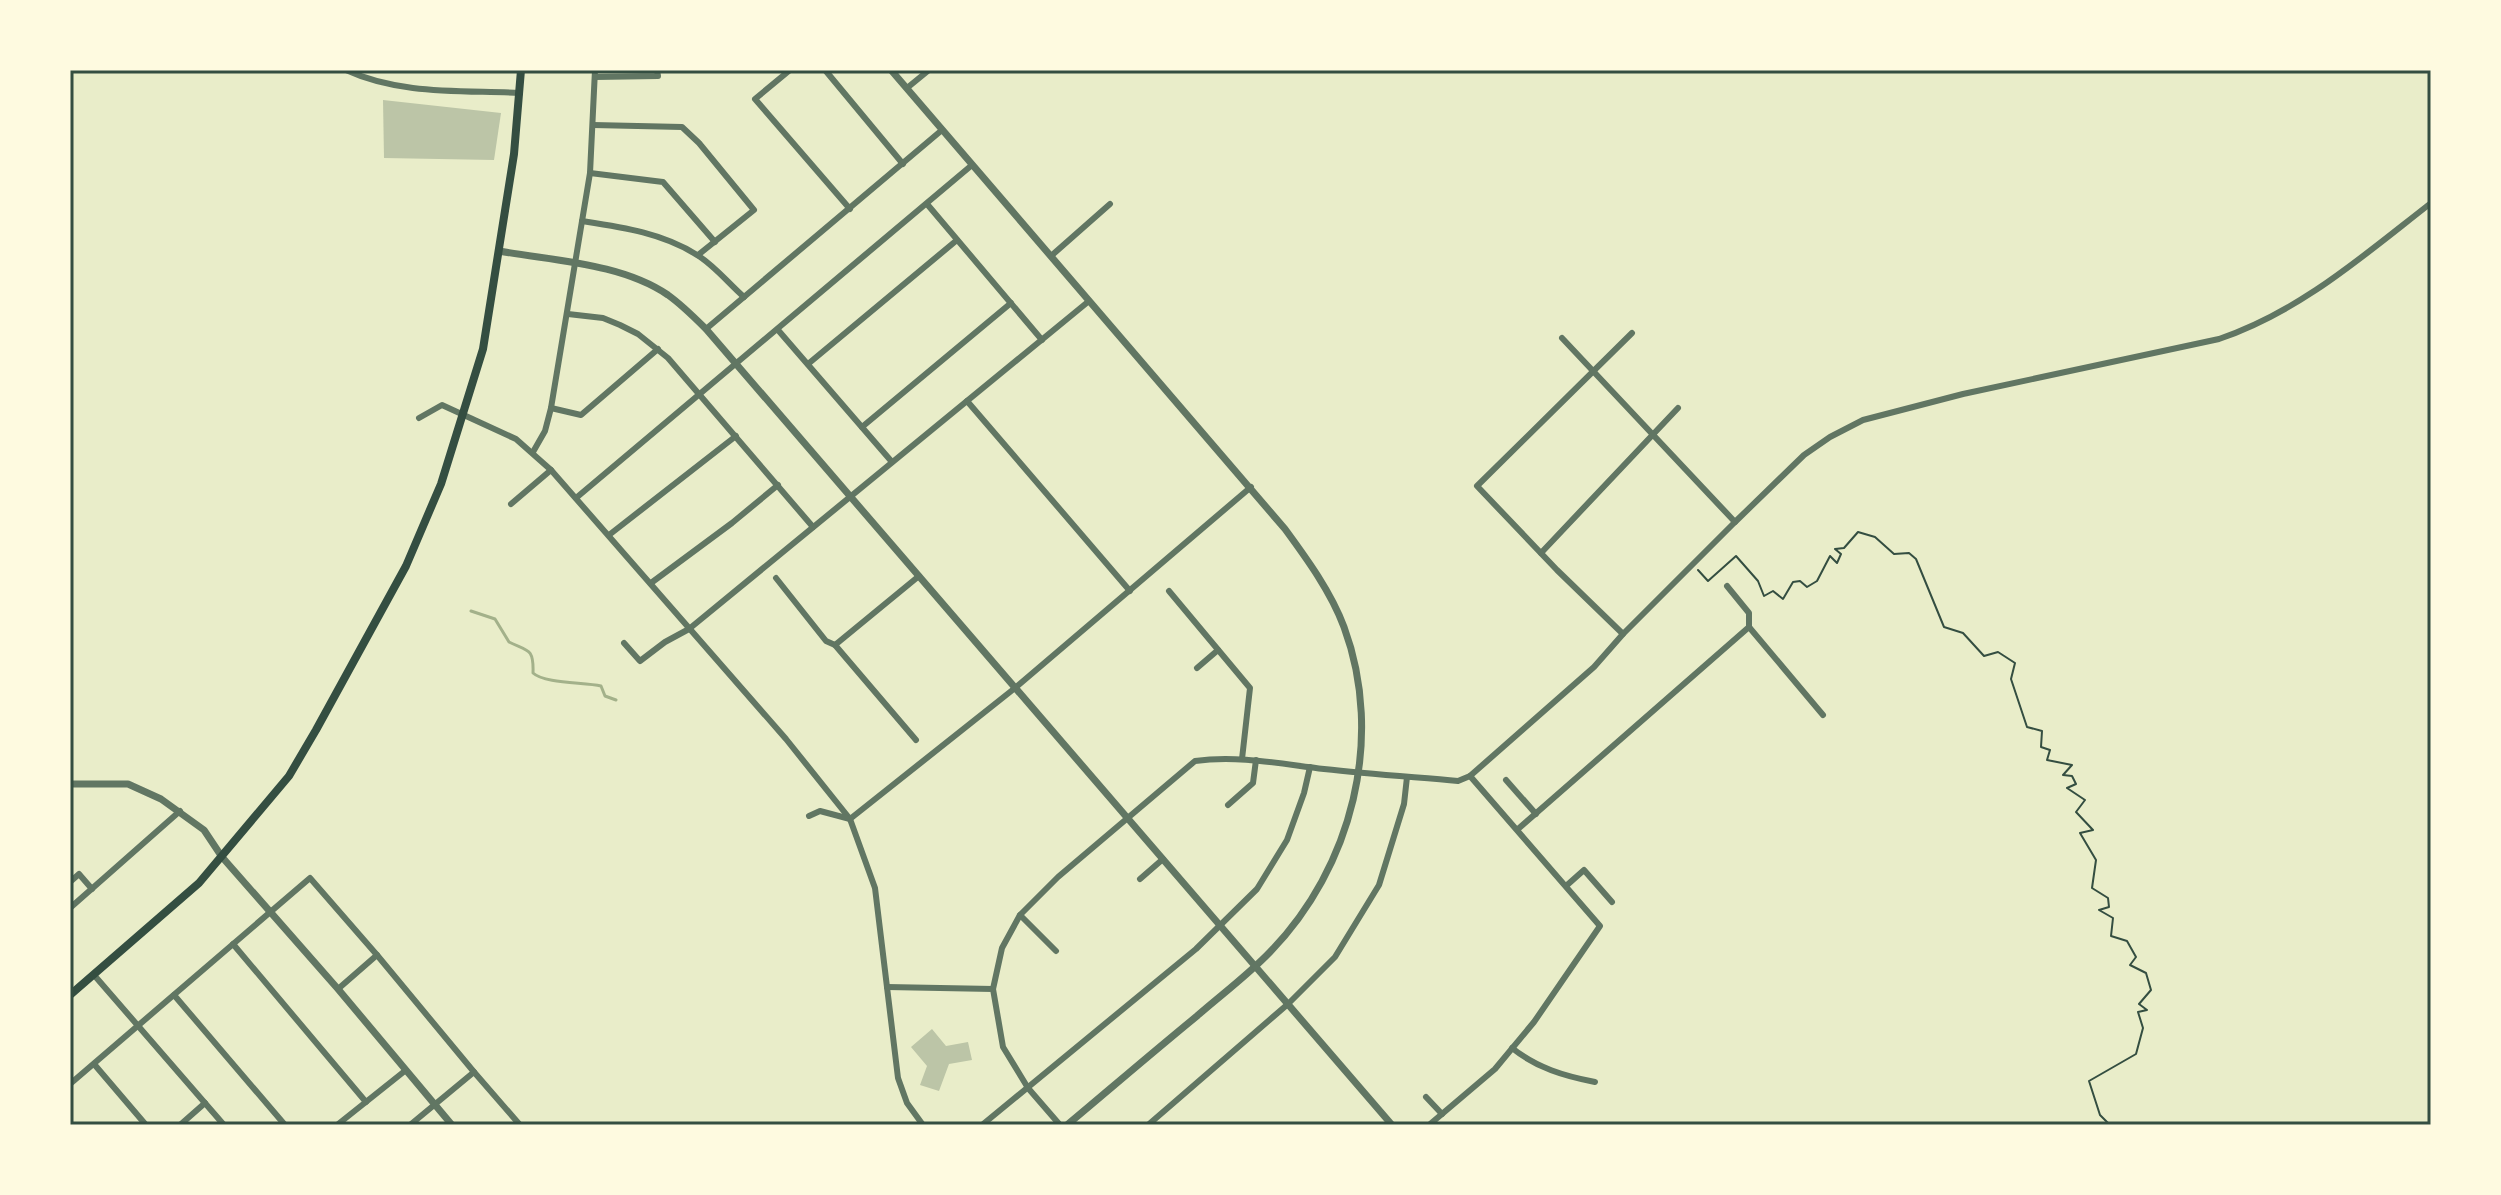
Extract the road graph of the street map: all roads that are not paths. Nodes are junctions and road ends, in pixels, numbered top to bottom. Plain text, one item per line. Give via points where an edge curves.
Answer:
1 (346, 70) edge
2 (521, 70) edge
3 (657, 70) edge
4 (790, 70) edge
5 (825, 70) edge
6 (891, 70) edge
7 (929, 70) edge
8 (595, 74) edge
9 (907, 88) junction
10 (522, 93) junction
11 (593, 125) junction
12 (942, 130) junction
13 (903, 164) junction
14 (972, 165) junction
15 (590, 173) junction
16 (2431, 203) edge
17 (927, 204) junction
18 (1110, 204) dead end
19 (850, 209) junction
20 (582, 221) junction
21 (957, 240) junction
22 (715, 242) junction
23 (499, 251) junction
24 (698, 255) junction
25 (1051, 256) junction
26 (576, 265) junction
27 (744, 297) junction
28 (1089, 301) junction
29 (1011, 303) junction
30 (568, 314) junction
31 (706, 329) junction
32 (778, 330) junction
33 (1632, 333) dead end
34 (1562, 338) dead end
35 (1042, 340) junction
36 (658, 349) junction
37 (736, 364) junction
38 (808, 364) junction
39 (1593, 371) junction
40 (700, 395) junction
41 (967, 401) junction
42 (551, 408) junction
43 (1678, 408) dead end
44 (464, 414) junction
45 (419, 418) dead end
46 (862, 427) junction
47 (1653, 434) junction
48 (736, 436) junction
49 (533, 452) junction
50 (892, 462) junction
51 (551, 470) junction
52 (778, 485) junction
53 (1251, 487) junction
54 (850, 496) junction
55 (576, 498) junction
56 (511, 504) dead end
57 (1735, 522) junction
58 (813, 527) junction
59 (609, 535) junction
60 (1541, 553) junction
61 (919, 576) junction
62 (776, 578) dead end
63 (651, 583) junction
64 (1727, 586) dead end
65 (1130, 591) junction
66 (1169, 591) dead end
67 (1749, 627) junction
68 (689, 629) junction
69 (1623, 634) junction
70 (624, 643) dead end
71 (835, 645) junction
72 (1218, 650) junction
73 (1197, 668) dead end
74 (1015, 688) junction
75 (1823, 715) dead end
76 (916, 740) dead end
77 (1242, 759) junction
78 (1256, 760) junction
79 (1310, 767) junction
80 (1360, 773) junction
81 (1470, 776) junction
82 (1407, 777) junction
83 (1506, 780) dead end
84 (70, 784) edge
85 (1228, 805) dead end
86 (180, 811) junction
87 (1536, 814) junction
88 (809, 816) dead end
89 (1127, 818) junction
90 (850, 819) junction
91 (1518, 829) junction
92 (222, 857) junction
93 (1163, 859) junction
94 (1140, 879) dead end
95 (70, 882) edge
96 (1566, 886) junction
97 (92, 889) junction
98 (1612, 902) dead end
99 (70, 908) edge
100 (271, 911) junction
101 (1020, 915) junction
102 (1221, 926) junction
103 (233, 944) junction
104 (1056, 951) dead end
105 (377, 955) junction
106 (1255, 966) junction
107 (94, 975) junction
108 (887, 987) junction
109 (338, 989) junction
110 (993, 989) junction
111 (70, 995) edge
112 (174, 995) junction
113 (1288, 1004) junction
114 (138, 1025) junction
115 (1512, 1048) junction
116 (94, 1064) junction
117 (406, 1070) junction
118 (474, 1072) junction
119 (1595, 1082) dead end
120 (70, 1084) edge
121 (1028, 1088) junction
122 (1426, 1097) dead end
123 (366, 1102) junction
124 (205, 1103) junction
125 (434, 1104) junction
126 (1442, 1114) junction
127 (146, 1125) edge
128 (180, 1125) edge
129 (224, 1125) edge
130 (285, 1125) edge
131 (337, 1125) edge
132 (410, 1125) edge
133 (452, 1125) edge
134 (520, 1125) edge
135 (923, 1125) edge
136 (982, 1125) edge
137 (1060, 1125) edge
138 (1067, 1125) edge
139 (1148, 1125) edge
140 (1392, 1125) edge
141 (1429, 1125) edge

1 - 10 street via 405,88
2 - 10 main road
3 - 8 street via 658,76
4 - 19 street via 755,99
5 - 13 street
6 - 9 street
7 - 9 street
8 - 11 street
9 - 12 street
10 - 23 main road
11 - 15 street
11 - 22 street via 682,127 754,210
12 - 13 street
12 - 14 street
13 - 19 street
14 - 17 street
14 - 25 street
15 - 20 street
15 - 22 street via 663,182
16 - 57 street via 2319,290 2249,329 1863,420 1804,455
17 - 21 street
17 - 32 street
18 - 25 street
19 - 27 street
20 - 24 street via 627,228
20 - 26 street
21 - 29 street
21 - 38 street
22 - 24 street
23 - 26 street
23 - 44 main road via 483,349
24 - 27 street
25 - 28 street
26 - 30 street
26 - 31 street via 643,281 668,295
27 - 31 street
28 - 35 street
28 - 53 street
29 - 35 street
29 - 46 street
30 - 36 street via 603,318
30 - 42 street
31 - 37 street
32 - 37 street
32 - 38 street
33 - 39 street
34 - 39 street
35 - 41 street
36 - 40 street
36 - 42 street via 581,415
37 - 40 street
37 - 54 street
38 - 46 street
39 - 47 street
39 - 60 street via 1477,486
40 - 48 street
40 - 55 street
41 - 50 street
41 - 65 street
42 - 49 street
43 - 47 street
44 - 45 street via 442,405
44 - 49 street
44 - 92 main road via 406,566 337,693 289,776
46 - 50 street
47 - 57 street
47 - 60 street
48 - 52 street
48 - 59 street
49 - 51 street
50 - 54 street
51 - 55 street
51 - 56 street
52 - 58 street
52 - 63 street
53 - 65 street
53 - 80 street via 1305,556 1343,624 1363,705
54 - 58 street
54 - 61 street
55 - 59 street
57 - 69 street
58 - 68 street
59 - 63 street
60 - 69 street
61 - 71 street
61 - 74 street
62 - 71 street via 826,641
63 - 68 street
64 - 67 street via 1749,613
65 - 74 street
66 - 72 street
67 - 75 street
67 - 87 street
68 - 70 street via 640,661
68 - 90 street
69 - 81 street via 1594,667
71 - 76 street
72 - 73 street
72 - 77 street via 1250,688
74 - 89 street
74 - 90 street
77 - 78 street
77 - 89 street via 1195,761
78 - 79 street
78 - 85 street via 1253,783
79 - 80 street
79 - 102 street via 1287,840 1257,889
80 - 82 street
80 - 106 street via 1330,870 1304,911
81 - 82 street via 1458,781
81 - 91 street
82 - 113 street via 1379,885 1335,957
83 - 87 street
84 - 86 street via 128,784
86 - 92 street via 204,830
86 - 97 street
87 - 91 street
88 - 90 street via 820,811
89 - 93 street
89 - 101 street
90 - 108 street via 875,888
91 - 96 street
92 - 100 street
92 - 107 main road
93 - 94 street
93 - 102 street
95 - 97 street via 79,874
96 - 98 street via 1584,870
96 - 115 street via 1600,926
97 - 99 street
100 - 103 street
100 - 105 street via 310,878
100 - 109 street
101 - 104 street
101 - 110 street via 1002,948
102 - 106 street
102 - 121 street
103 - 112 street
103 - 123 street
105 - 109 street
105 - 118 street
106 - 113 street
106 - 138 street
107 - 111 main road
107 - 114 street
108 - 110 street
108 - 135 street via 898,1078
109 - 117 street
110 - 121 street via 1003,1047
112 - 114 street
112 - 130 street
113 - 139 street
113 - 140 street
114 - 116 street
114 - 124 street
115 - 119 street via 1555,1073
115 - 126 street
116 - 120 street
116 - 127 street
117 - 123 street
117 - 125 street
118 - 125 street
118 - 134 street
121 - 136 street
121 - 137 street
122 - 126 street
123 - 131 street
124 - 128 street
124 - 129 street
125 - 132 street
125 - 133 street
126 - 141 street

